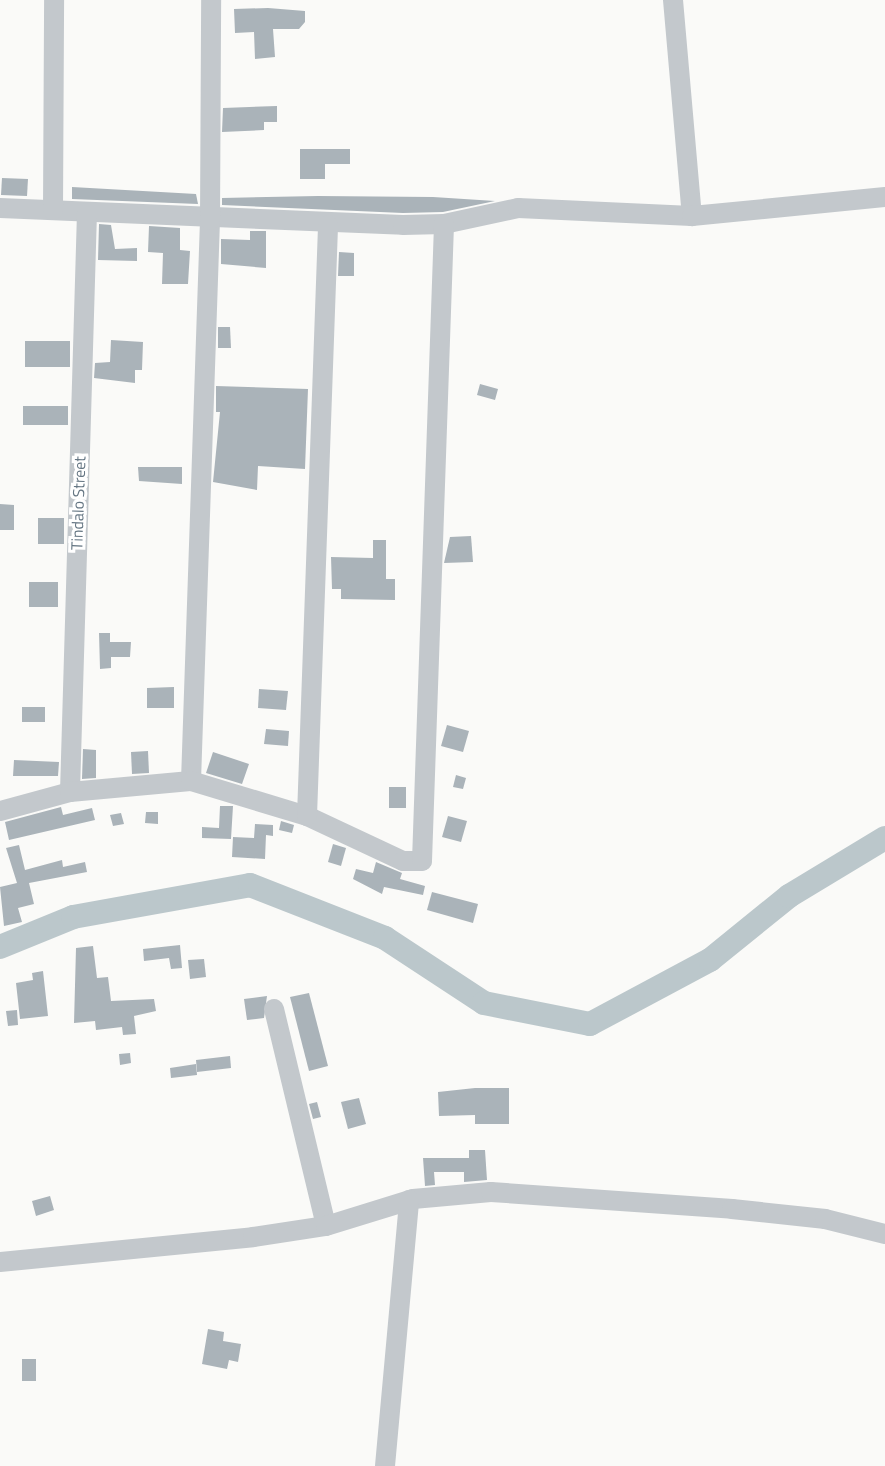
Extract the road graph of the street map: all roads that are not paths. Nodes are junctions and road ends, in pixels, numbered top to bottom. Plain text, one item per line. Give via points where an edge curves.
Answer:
1 (54, 0) edge
2 (211, 0) edge
3 (673, 0) edge
4 (885, 197) edge
5 (0, 208) edge
6 (53, 210) junction
7 (87, 213) junction
8 (692, 216) junction
9 (210, 220) junction
10 (444, 224) junction
11 (328, 225) junction
12 (191, 781) junction
13 (70, 792) junction
14 (0, 811) edge
15 (307, 816) junction
16 (274, 1009) dead end
17 (409, 1200) junction
18 (326, 1226) junction
19 (885, 1234) edge
20 (0, 1262) edge
21 (384, 1466) edge

1 - 6 street
2 - 9 street
3 - 8 street
4 - 8 street
5 - 6 street
6 - 7 street
7 - 9 street
7 - 13 street, Tindalo Street
8 - 10 street via 518,208
9 - 11 street
9 - 12 street
10 - 11 street
10 - 15 street via 426,854 422,861 403,861
11 - 15 street
12 - 13 street
12 - 15 street
13 - 14 street
16 - 18 street
17 - 18 street
17 - 19 street via 491,1192 732,1209 825,1219
17 - 21 street
18 - 20 street

